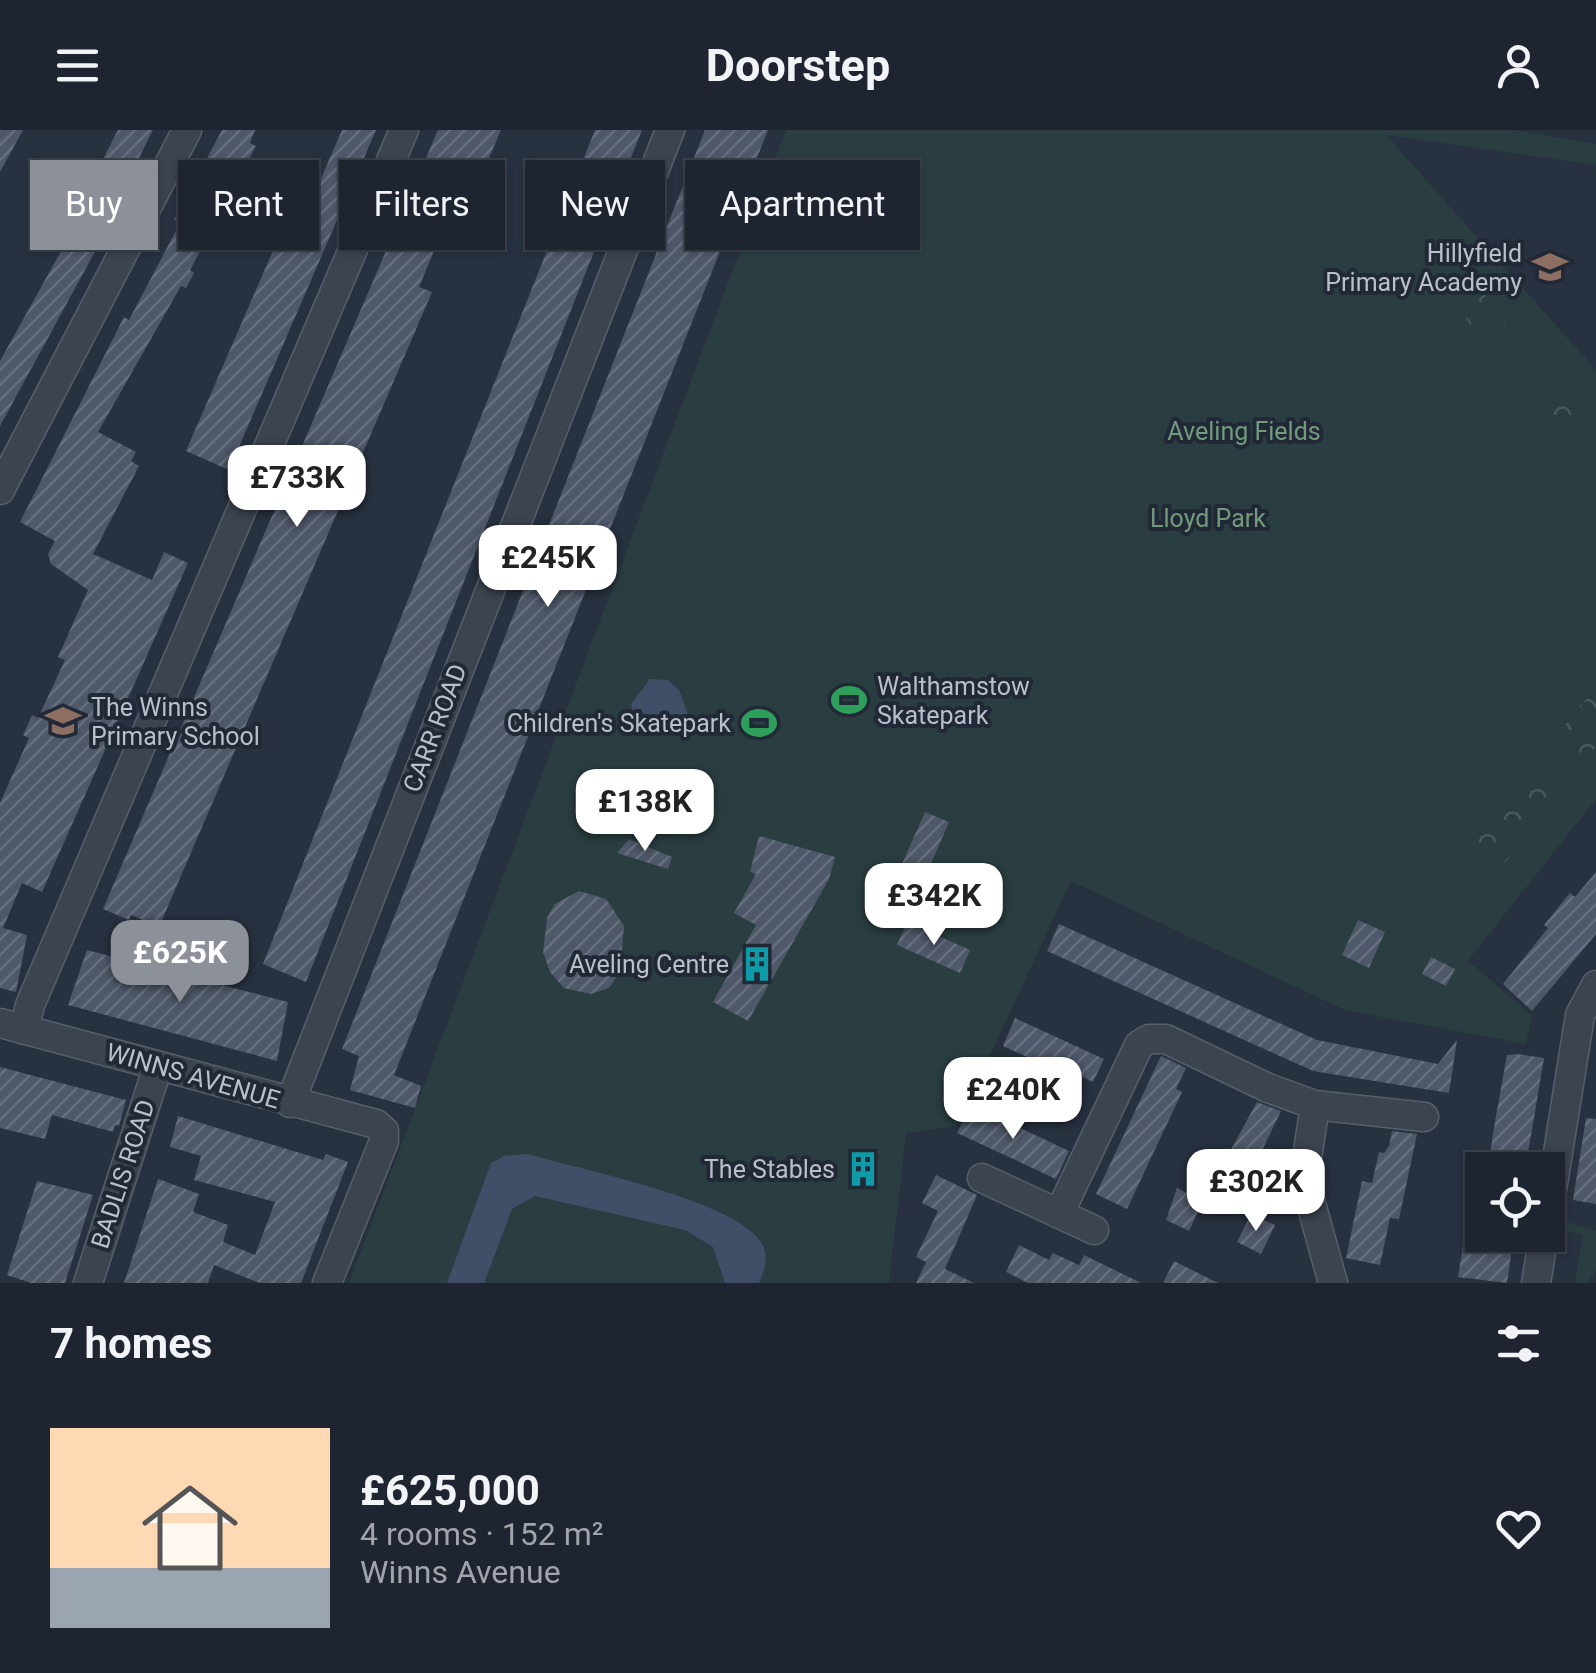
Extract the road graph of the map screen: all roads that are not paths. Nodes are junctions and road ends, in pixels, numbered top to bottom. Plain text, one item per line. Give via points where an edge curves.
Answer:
1 (187, 130) edge
2 (404, 130) edge
3 (670, 130) edge
4 (0, 490) edge
5 (1596, 985) edge
6 (12, 1026) edge
7 (1586, 1039) edge
8 (158, 1066) junction
9 (290, 1103) junction
10 (1315, 1105) junction
11 (1424, 1117) dead end
12 (1561, 1152) edge
13 (982, 1178) dead end
14 (1058, 1214) junction
15 (1094, 1230) dead end
16 (1541, 1252) edge
17 (88, 1283) edge
18 (327, 1283) edge
19 (1333, 1283) edge
20 (1536, 1283) edge

1 - 4 street
2 - 6 street via 30,1005
3 - 9 street, CARR ROAD
5 - 7 street via 1583,1006
6 - 8 street, WINNS AVENUE
7 - 12 street
8 - 9 street, WINNS AVENUE
8 - 17 street, BADLIS ROAD
9 - 18 street, WINNS AVENUE via 384,1131
10 - 11 street
10 - 14 street via 1166,1039 1149,1039 1139,1045
10 - 19 street via 1304,1178
13 - 14 street
14 - 15 street
16 - 20 street

